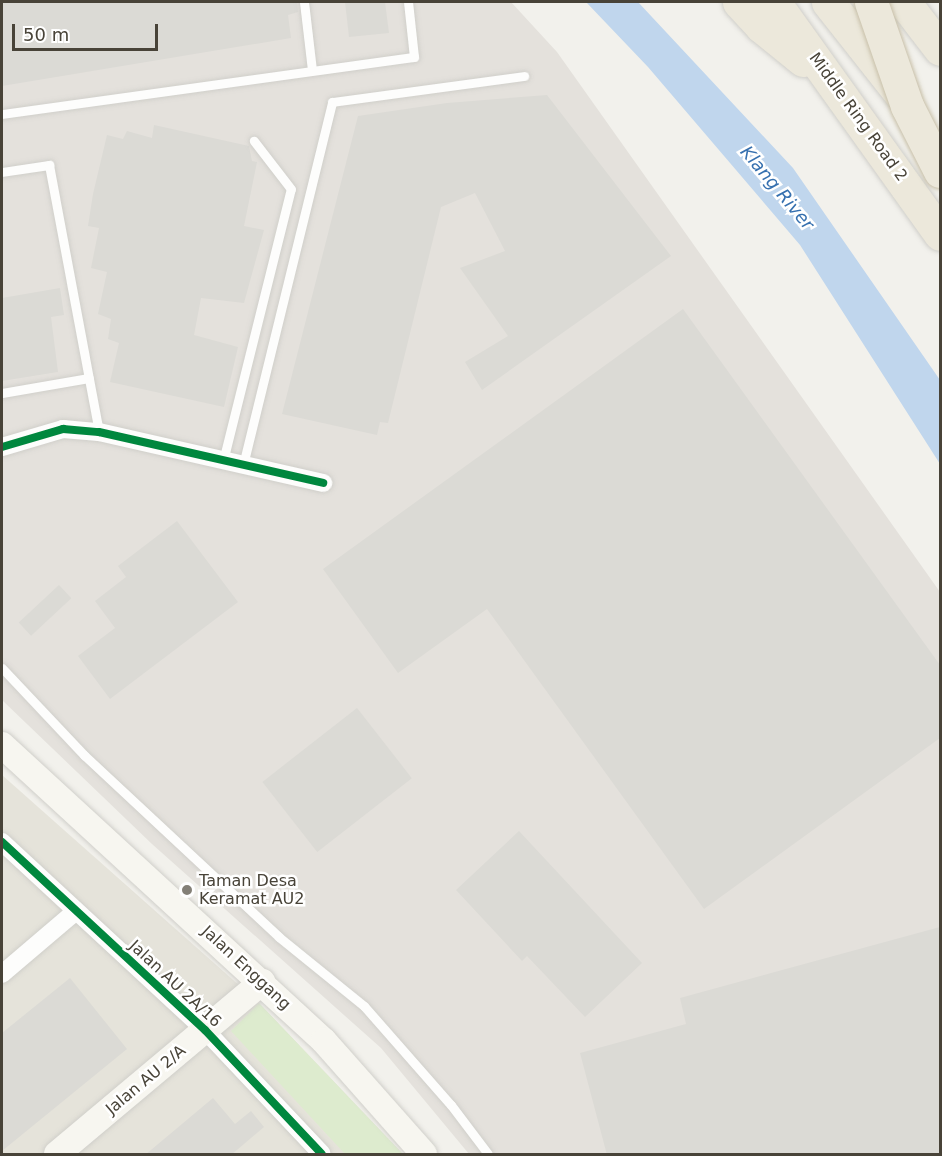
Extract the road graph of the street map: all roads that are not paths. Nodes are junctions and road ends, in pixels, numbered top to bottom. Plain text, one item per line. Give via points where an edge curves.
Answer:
1 (304, 2) edge
2 (408, 2) edge
3 (739, 2) edge
4 (774, 2) edge
5 (828, 2) edge
6 (871, 2) edge
7 (904, 2) edge
8 (940, 49) edge
9 (312, 70) junction
10 (524, 76) dead end
11 (837, 87) junction
12 (2, 114) edge
13 (254, 141) dead end
14 (940, 149) edge
15 (940, 171) edge
16 (2, 172) edge
17 (940, 234) edge
18 (88, 378) junction
19 (2, 393) edge
20 (99, 432) junction
21 (2, 447) edge
22 (224, 461) junction
23 (243, 465) junction
24 (323, 483) dead end
25 (2, 668) edge
26 (8, 753) edge
27 (2, 842) edge
28 (76, 911) junction
29 (2, 974) edge
30 (262, 982) junction
31 (205, 1030) junction
32 (57, 1155) edge
33 (322, 1155) edge
34 (424, 1155) edge
35 (488, 1155) edge

1 - 9 lane
2 - 9 lane via 414,57
3 - 11 highway via 761,26
4 - 11 highway, Middle Ring Road 2
5 - 14 highway
6 - 15 highway, bridge via 907,106
7 - 8 highway
9 - 12 lane
10 - 23 lane via 332,102
11 - 17 highway, Middle Ring Road 2
13 - 22 lane via 291,189
16 - 18 lane via 50,165
18 - 19 lane
18 - 20 lane
20 - 21 street via 63,429
20 - 22 street
22 - 23 street
23 - 24 street
25 - 35 lane via 84,755 279,937 364,1006 452,1105
26 - 30 main road, Jalan Enggang
27 - 28 street, Jalan AU 2A/16
28 - 29 street
28 - 31 street, Jalan AU 2A/16
30 - 31 main road, Jalan AU 2/A
30 - 34 main road, Jalan Enggang via 369,1089
31 - 32 main road, Jalan AU 2/A
31 - 33 street, Jalan AU 2A/16

